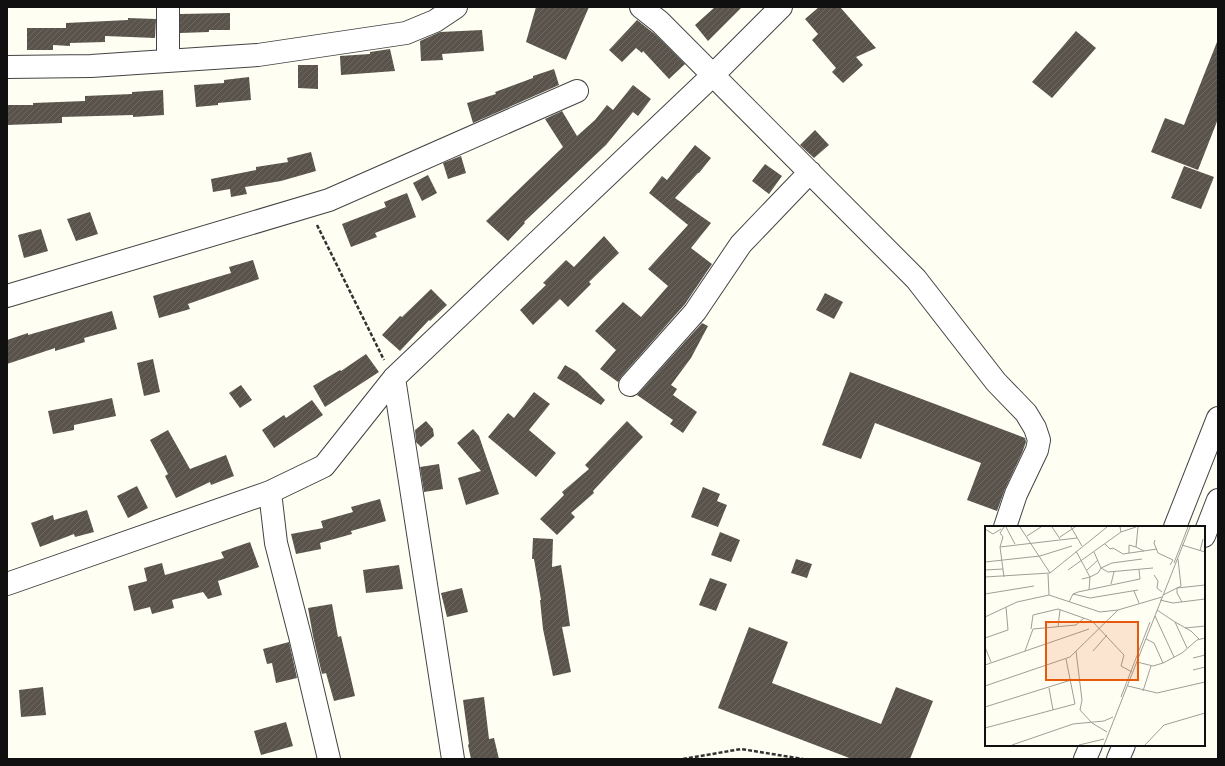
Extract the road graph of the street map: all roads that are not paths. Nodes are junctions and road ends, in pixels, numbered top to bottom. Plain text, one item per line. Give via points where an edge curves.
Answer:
1 (168, 7) edge
2 (456, 7) edge
3 (641, 7) edge
4 (781, 7) edge
5 (168, 61) junction
6 (7, 67) edge
7 (713, 75) junction
8 (577, 91) dead end
9 (810, 172) junction
10 (7, 296) edge
11 (394, 378) junction
12 (630, 385) dead end
13 (1218, 418) edge
14 (270, 492) junction
15 (1218, 500) edge
16 (1004, 526) edge
17 (1175, 526) edge
18 (1211, 527) edge
19 (7, 584) edge
20 (1091, 746) edge
21 (1124, 746) edge
22 (329, 759) edge
23 (453, 759) edge
24 (1086, 759) edge
25 (1118, 759) edge

1 - 5 street
2 - 5 street via 435,21 406,32 258,55
3 - 7 street via 660,22
4 - 7 street
5 - 6 street via 91,66
7 - 9 street
7 - 11 street
8 - 10 street via 329,200
9 - 12 street via 741,244 695,312
9 - 16 street via 916,279 996,382 1026,413 1036,428 1039,440 1037,450
11 - 14 street via 324,466
11 - 23 street
13 - 17 street
14 - 19 street
14 - 22 street via 276,543
15 - 18 street
20 - 24 street
21 - 25 street

